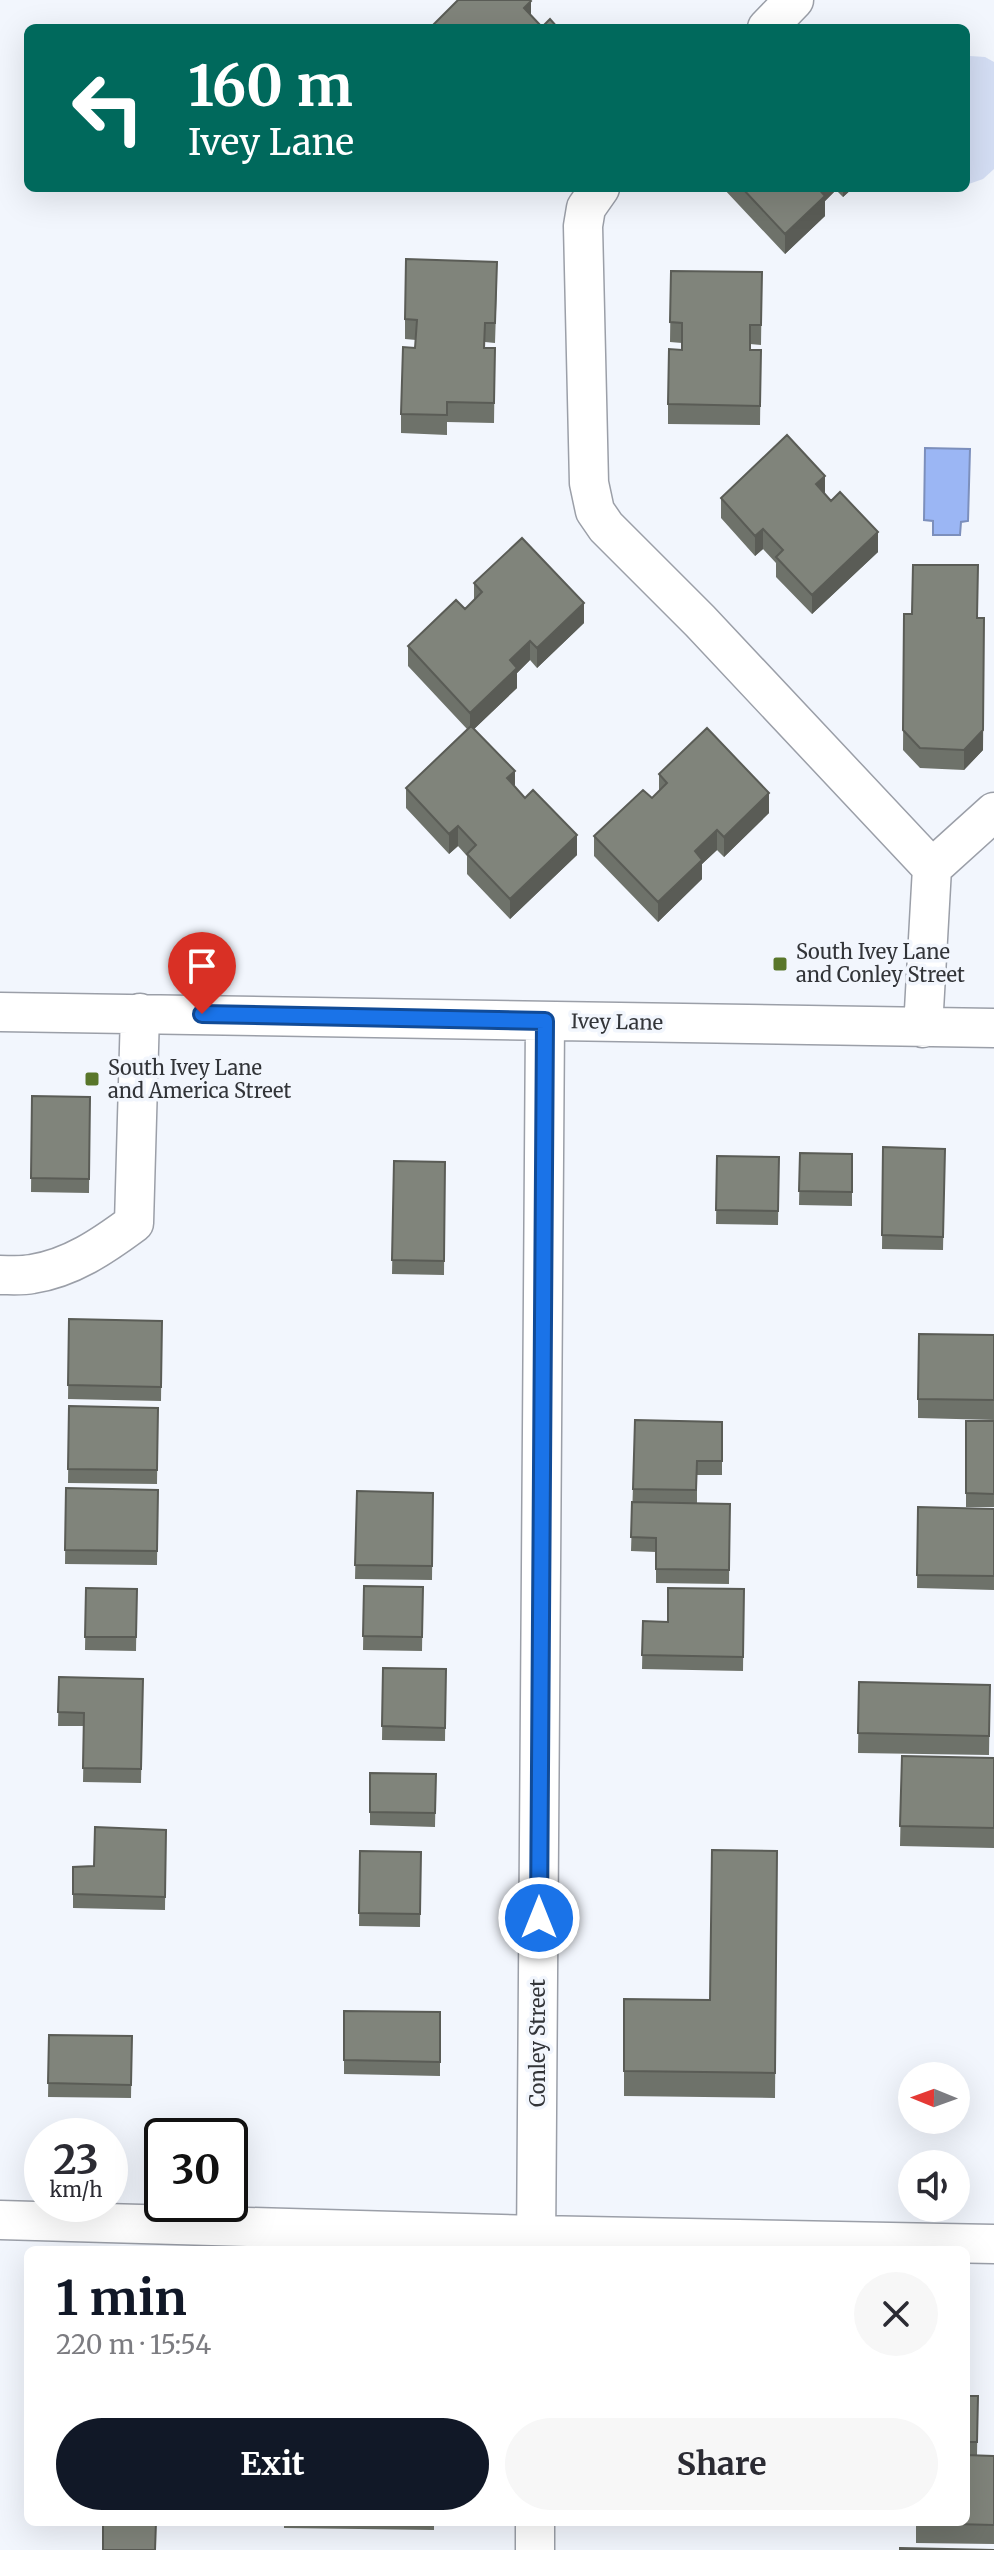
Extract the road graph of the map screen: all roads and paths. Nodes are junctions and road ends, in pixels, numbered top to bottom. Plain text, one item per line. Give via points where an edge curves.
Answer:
1 (794, 0) edge
2 (771, 24) edge
3 (597, 192) edge
4 (994, 812) edge
5 (932, 868) junction
6 (0, 1012) edge
7 (140, 1013) junction
8 (545, 1021) junction
9 (923, 1028) junction
10 (994, 1028) edge
11 (0, 1275) edge
12 (0, 2220) edge
13 (536, 2243) edge
14 (994, 2244) edge
15 (535, 2526) edge
16 (535, 2550) edge

1 - 2 street
3 - 5 street via 586,208 583,226 589,483 595,511
4 - 5 street
5 - 9 street
6 - 7 street, Ivey Lane
7 - 8 street, Ivey Lane
7 - 11 street via 134,1223 96,1251 64,1265
8 - 9 street, Ivey Lane
8 - 13 street, Conley Street
9 - 10 street, Ivey Lane
12 - 13 street
13 - 14 street
15 - 16 street

